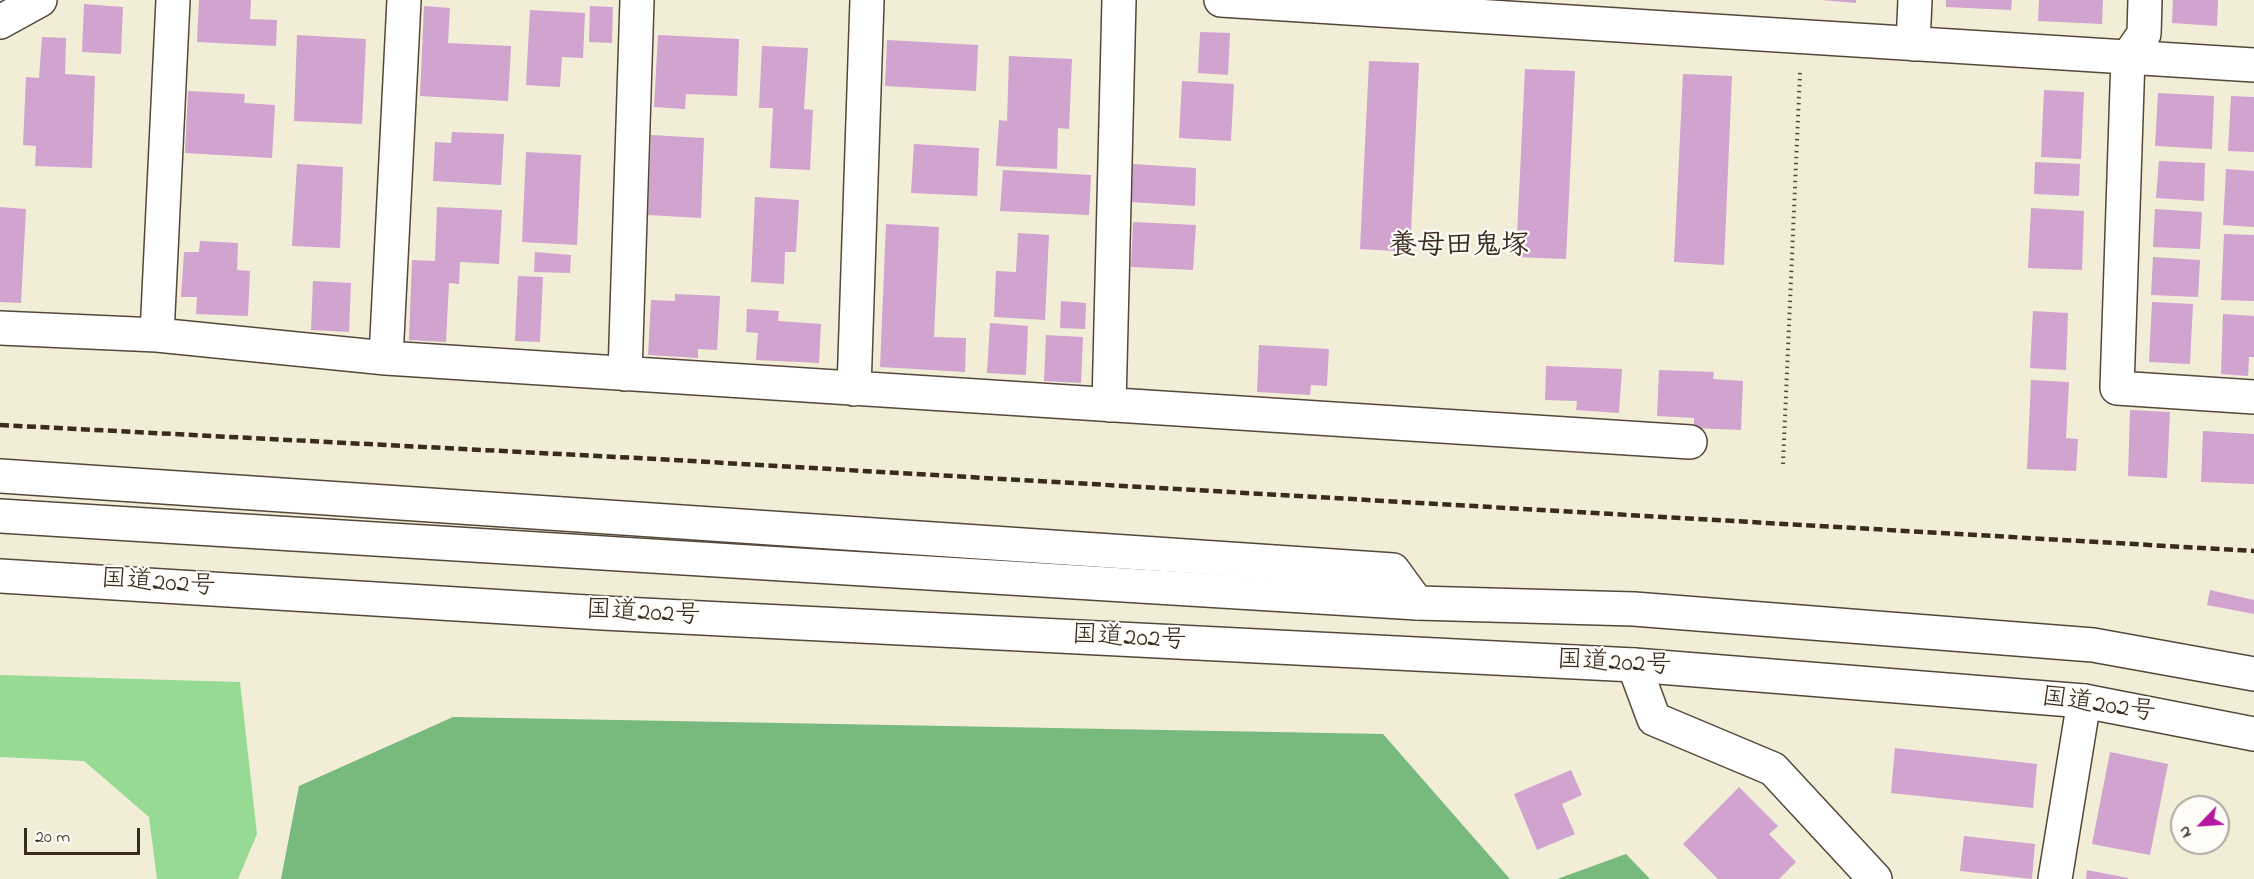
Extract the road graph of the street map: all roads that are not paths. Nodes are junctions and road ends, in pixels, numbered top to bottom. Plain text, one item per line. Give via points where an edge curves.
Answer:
1 (40, 0) edge
2 (173, 0) edge
3 (404, 0) edge
4 (637, 0) edge
5 (867, 0) edge
6 (1119, 0) edge
7 (1221, 0) edge
8 (1916, 0) edge
9 (2145, 0) edge
10 (0, 22) edge
11 (1913, 44) junction
12 (2128, 57) junction
13 (2254, 65) edge
14 (0, 328) edge
15 (158, 335) junction
16 (386, 358) junction
17 (625, 374) junction
18 (854, 389) junction
19 (2254, 397) edge
20 (1108, 405) junction
21 (1690, 442) dead end
22 (0, 476) edge
23 (0, 516) edge
24 (0, 576) edge
25 (1417, 603) junction
26 (1634, 665) junction
27 (2254, 675) edge
28 (2084, 701) junction
29 (2254, 734) edge
30 (1875, 879) edge
31 (2055, 879) edge

1 - 10 main road
2 - 15 main road
3 - 16 main road
4 - 17 main road
5 - 18 main road
6 - 20 main road
7 - 11 main road
8 - 11 main road
9 - 12 main road via 2144,34
11 - 12 main road
12 - 13 main road
12 - 19 main road via 2117,388
14 - 15 main road
15 - 16 main road
16 - 17 main road
17 - 18 main road
18 - 20 main road
20 - 21 main road
22 - 25 main road via 1393,570
23 - 25 main road
24 - 26 main road, 国道202号 via 603,613
25 - 27 main road via 1634,609 2093,645
26 - 28 main road, 国道202号
26 - 30 main road via 1654,719 1773,769
28 - 29 main road, 国道202号
28 - 31 main road

